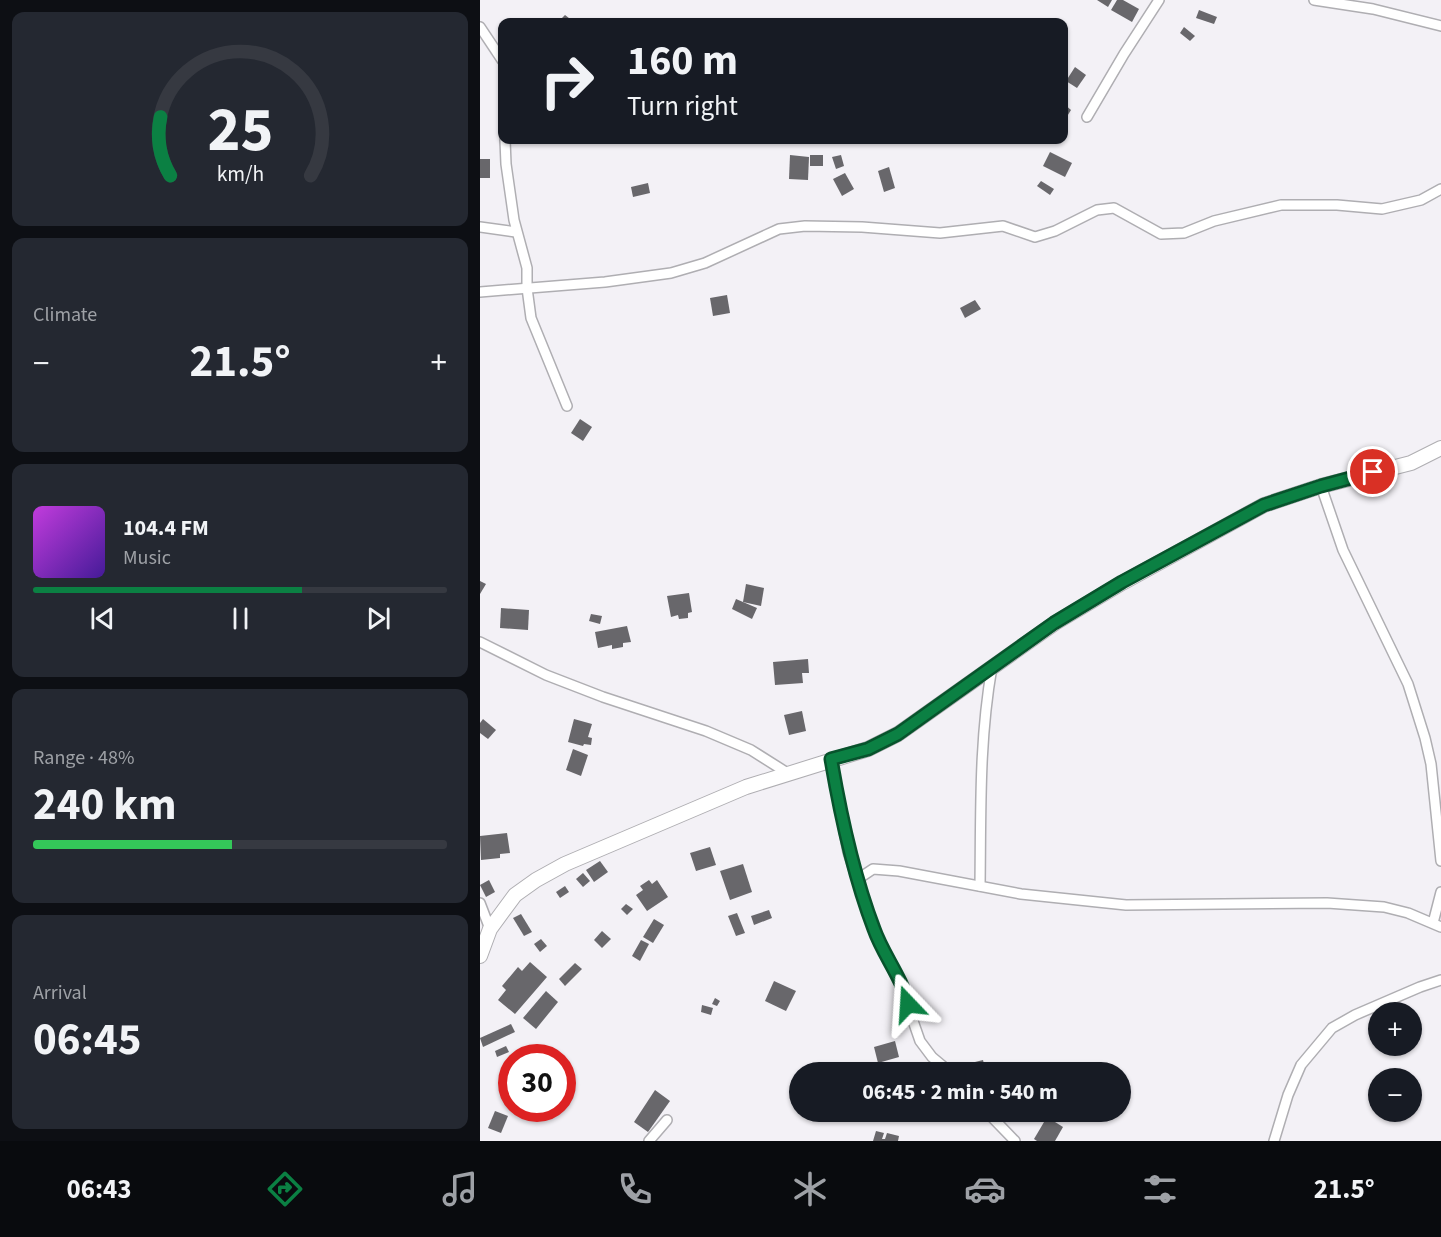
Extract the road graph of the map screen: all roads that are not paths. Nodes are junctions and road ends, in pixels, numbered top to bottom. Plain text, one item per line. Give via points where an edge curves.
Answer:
1 (1159, 0) edge
2 (1314, 0) edge
3 (1441, 26) edge
4 (480, 27) edge
5 (498, 54) edge
6 (1087, 117) dead end
7 (505, 144) edge
8 (1441, 189) edge
9 (480, 227) edge
10 (516, 232) junction
11 (527, 288) junction
12 (480, 292) edge
13 (567, 406) dead end
14 (1441, 448) edge
15 (1321, 486) junction
16 (480, 642) edge
17 (992, 666) junction
18 (831, 759) junction
19 (789, 774) junction
20 (1441, 861) edge
21 (858, 879) junction
22 (980, 886) junction
23 (1441, 892) edge
24 (480, 903) edge
25 (1437, 925) edge
26 (490, 929) junction
27 (480, 956) edge
28 (1441, 980) edge
29 (938, 1062) edge
30 (667, 1120) dead end
31 (997, 1122) edge
32 (649, 1141) edge
33 (1015, 1141) edge
34 (1274, 1141) edge

1 - 6 street
2 - 3 street via 1373,9
4 - 5 street
7 - 10 street
8 - 11 street via 1421,200 1382,209 1281,205 1214,221 1185,233 1161,234 1114,208 1097,210 1035,237 1003,226 940,233 805,226 778,229 705,263 671,273
9 - 10 street
10 - 11 street via 525,255
11 - 12 street
11 - 13 street via 531,318
14 - 15 main road via 1412,464
15 - 17 main road via 1264,505 1192,543 1054,623
15 - 20 street via 1343,550 1408,684 1431,764
16 - 19 street via 556,679 751,750
17 - 18 main road via 898,734 868,749
17 - 22 street via 979,793
18 - 19 main road
18 - 21 street via 848,852
19 - 26 main road via 746,787 565,864 515,895
21 - 22 street via 873,869
21 - 29 street via 879,945 905,990 920,1041
22 - 25 street via 1076,902 1126,905 1327,903 1384,907
23 - 25 street
24 - 26 street
26 - 27 main road
28 - 34 street via 1355,1014 1332,1028 1301,1065
30 - 32 street
31 - 33 street

